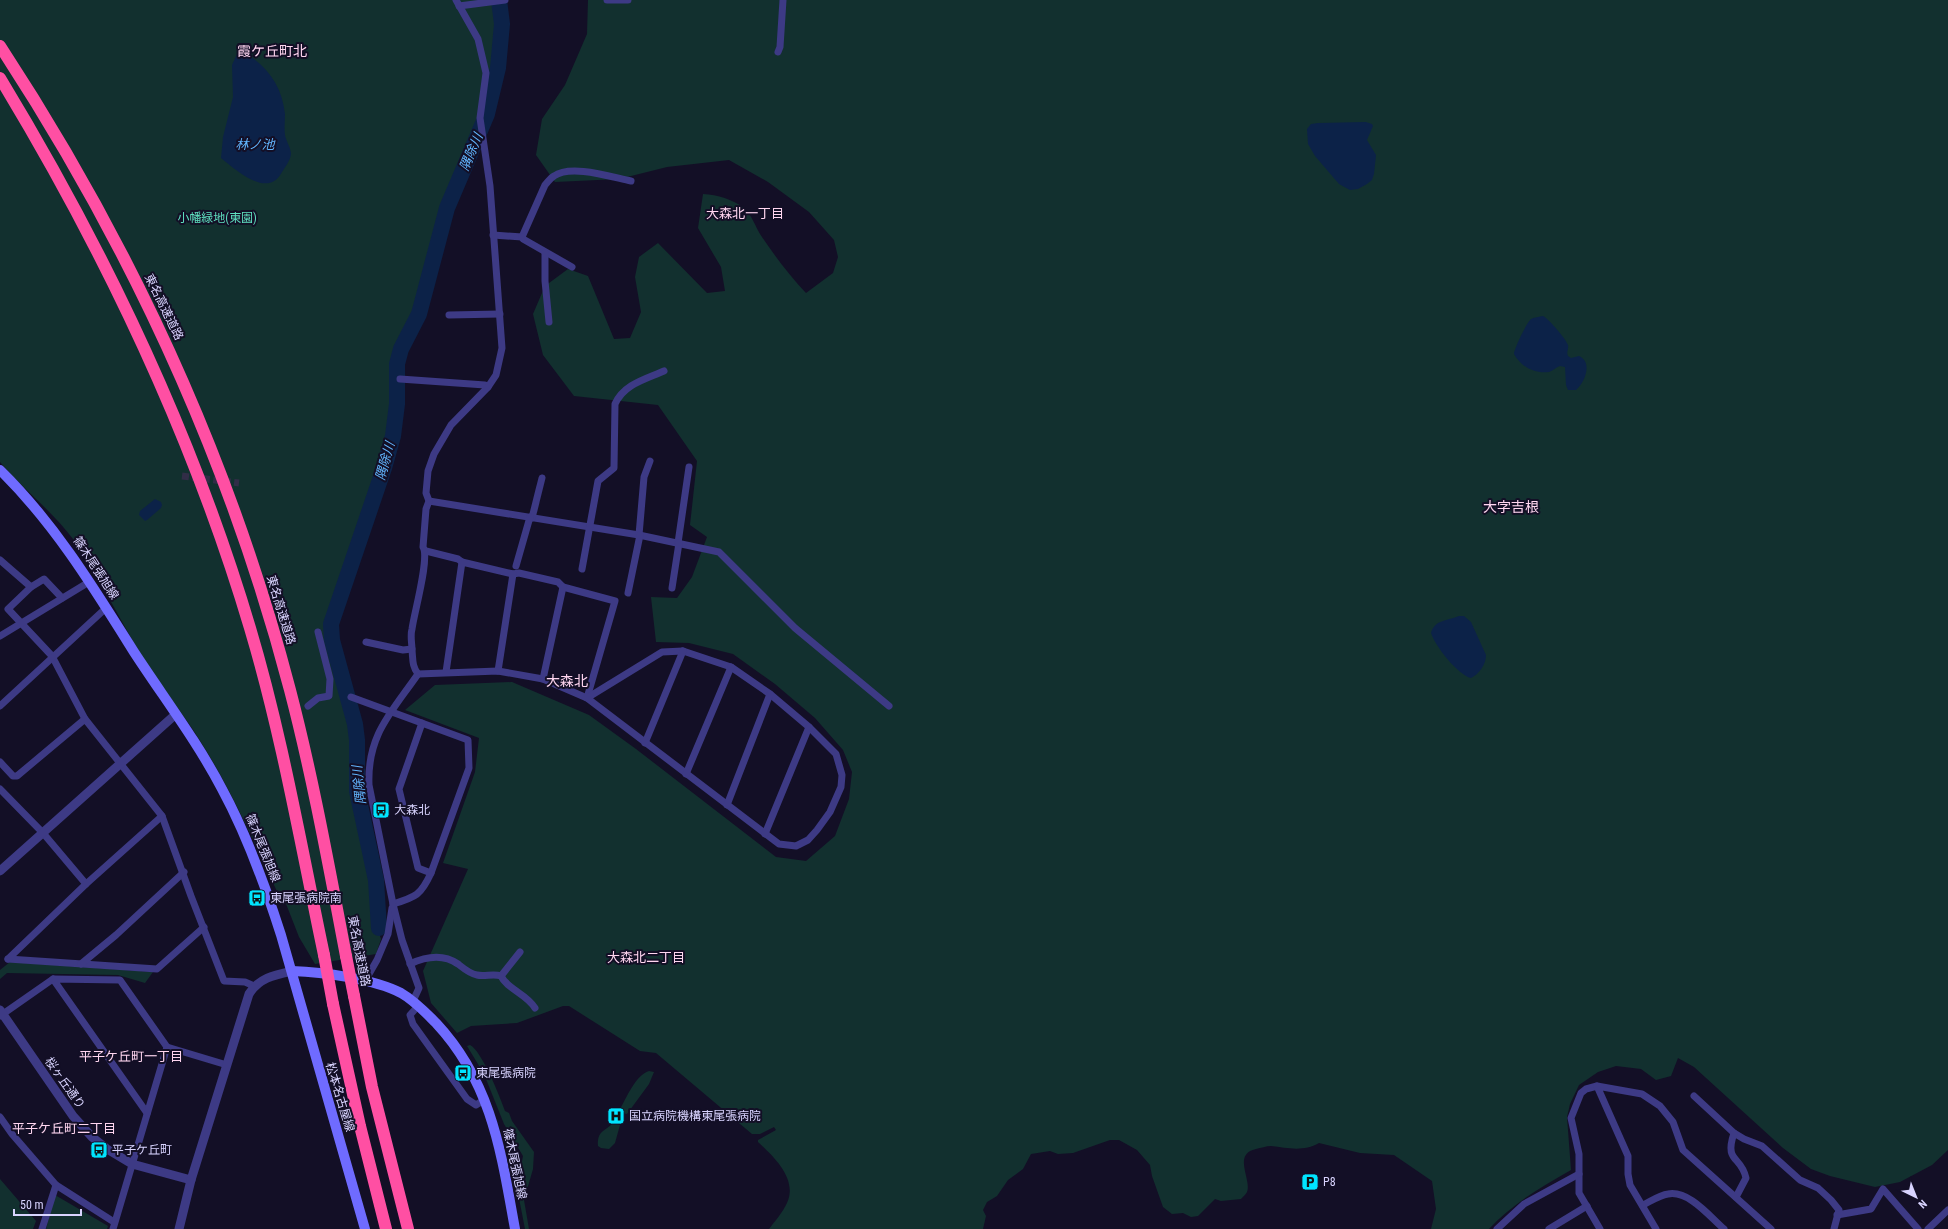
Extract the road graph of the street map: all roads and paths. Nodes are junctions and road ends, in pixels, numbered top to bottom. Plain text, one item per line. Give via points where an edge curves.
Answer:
1 (504, 0) edge
2 (607, 0) edge
3 (628, 0) edge
4 (784, 0) edge
5 (457, 3) edge
6 (0, 46) edge
7 (778, 52) dead end
8 (0, 78) edge
9 (630, 181) dead end
10 (493, 235) junction
11 (522, 237) junction
12 (546, 253) junction
13 (572, 267) dead end
14 (500, 314) junction
15 (449, 315) dead end
16 (549, 322) dead end
17 (664, 371) dead end
18 (400, 380) dead end
19 (488, 387) junction
20 (650, 461) dead end
21 (688, 467) dead end
22 (0, 470) edge
23 (542, 478) dead end
24 (429, 501) junction
25 (531, 518) junction
26 (591, 528) junction
27 (640, 535) junction
28 (678, 543) junction
29 (426, 551) junction
30 (1, 562) edge
31 (462, 562) junction
32 (516, 566) dead end
33 (582, 569) dead end
34 (513, 574) junction
35 (89, 582) junction
36 (30, 587) junction
37 (563, 587) junction
38 (672, 588) dead end
39 (628, 593) dead end
40 (62, 598) junction
41 (106, 608) junction
42 (20, 622) junction
43 (318, 632) dead end
44 (0, 636) edge
45 (366, 642) dead end
46 (412, 649) junction
47 (683, 651) junction
48 (52, 656) junction
49 (731, 667) junction
50 (498, 671) junction
51 (446, 672) junction
52 (418, 674) junction
53 (543, 679) junction
54 (770, 694) junction
55 (351, 697) dead end
56 (587, 698) junction
57 (0, 706) edge
58 (308, 706) dead end
59 (889, 706) dead end
60 (392, 712) junction
61 (176, 714) junction
62 (85, 719) junction
63 (422, 723) junction
64 (809, 727) junction
65 (645, 743) junction
66 (0, 762) edge
67 (122, 764) junction
68 (686, 774) junction
69 (0, 789) edge
70 (727, 804) junction
71 (162, 816) junction
72 (43, 833) junction
73 (766, 834) junction
74 (0, 870) edge
75 (184, 872) junction
76 (431, 873) junction
77 (86, 884) junction
78 (393, 904) junction
79 (204, 927) junction
80 (520, 952) dead end
81 (81, 964) junction
82 (410, 964) junction
83 (292, 972) junction
84 (501, 976) junction
85 (53, 979) junction
86 (365, 981) junction
87 (254, 986) junction
88 (415, 1003) junction
89 (535, 1008) dead end
90 (1, 1013) edge
91 (167, 1047) junction
92 (227, 1065) junction
93 (1597, 1086) junction
94 (1694, 1096) dead end
95 (484, 1100) junction
96 (147, 1113) junction
97 (0, 1117) edge
98 (1734, 1133) junction
99 (132, 1164) junction
100 (1579, 1174) junction
101 (192, 1180) junction
102 (56, 1185) junction
103 (1736, 1197) junction
104 (1643, 1205) junction
105 (1587, 1206) junction
106 (1948, 1210) edge
107 (1837, 1215) junction
108 (114, 1225) edge
109 (42, 1229) edge
110 (179, 1229) edge
111 (365, 1229) edge
112 (386, 1229) edge
113 (408, 1229) edge
114 (514, 1229) edge
115 (1497, 1229) edge
116 (1549, 1229) edge
117 (1600, 1229) edge
118 (1656, 1229) edge
119 (1724, 1229) edge
120 (1771, 1229) edge
121 (1834, 1229) edge
122 (1918, 1229) edge
123 (1928, 1229) edge

1 - 5 street via 490,3
2 - 3 street
4 - 7 street
5 - 10 street via 478,39 486,73 480,118 490,186
6 - 113 highway, 東名高速道路, bridge via 67,153 156,322 203,427 246,544 290,690 308,764 372,1087
8 - 112 highway, bridge via 52,166 114,281 190,454 212,512 250,629 283,762 333,1004
9 - 11 street via 576,171 554,176 545,185
10 - 11 street
10 - 14 street
11 - 12 street
12 - 13 street
12 - 16 street via 545,281
14 - 15 street
14 - 19 street via 501,358 496,375
17 - 26 street via 628,387 614,404 614,468 598,482
18 - 19 street
19 - 24 street via 451,425 434,454 428,471 426,492
20 - 27 street via 644,477
21 - 28 street
22 - 35 main road, 篠木尾張旭線 via 59,536
23 - 25 street
24 - 25 street
24 - 29 street via 423,547
25 - 26 street
25 - 32 street
26 - 27 street
26 - 33 street
27 - 28 street
27 - 39 street
28 - 38 street
28 - 59 street via 719,552 795,628
29 - 31 street
29 - 46 street via 426,564 411,631
30 - 36 street
31 - 34 street
31 - 51 street
34 - 37 street via 519,573 558,582
34 - 50 street
35 - 40 street
35 - 41 main road, 篠木尾張旭線
36 - 40 street via 44,579
36 - 42 street via 8,609
37 - 53 street
37 - 56 street via 615,601
40 - 42 street
41 - 48 street
41 - 61 main road, 篠木尾張旭線
42 - 44 street
42 - 48 street
43 - 58 street via 330,679 330,696 318,698
45 - 46 street via 403,650
46 - 52 street via 413,668
47 - 49 street
47 - 56 street via 662,652
47 - 65 street
48 - 57 street
48 - 62 street
49 - 54 street
49 - 68 street
50 - 51 street
50 - 53 street
51 - 52 street
52 - 60 street
53 - 56 street
54 - 64 street
54 - 70 street
55 - 60 street
56 - 65 street
60 - 63 street
60 - 78 street via 378,732 369,766 370,786
61 - 67 street
61 - 83 main road, 篠木尾張旭線 via 222,789 245,837 268,895
62 - 66 street via 16,776
62 - 67 street
63 - 76 street via 399,789 418,868
63 - 76 street via 468,740 469,768
64 - 73 street
64 - 73 street via 836,754 842,775 842,787 830,812 808,840 796,846 779,844
65 - 68 street
67 - 71 street
67 - 72 street
68 - 70 street
69 - 72 street
70 - 73 street
71 - 75 street
71 - 77 street
72 - 74 street
72 - 77 street
75 - 79 street
75 - 81 street
76 - 78 street via 425,886 414,897
77 - 81 street via 8,959
78 - 82 street
78 - 86 street via 388,934
79 - 81 street via 157,969
79 - 87 street via 224,981 245,982
80 - 84 street
82 - 84 street via 432,957 454,962 474,975
82 - 88 street via 419,988
83 - 86 main road, 篠木尾張旭線 via 312,972
83 - 87 street via 267,977
83 - 111 main road, 松本名古屋線
84 - 89 street via 503,981 524,996
85 - 90 street
85 - 91 street via 120,980
85 - 96 street
86 - 88 main road, 篠木尾張旭線 via 386,987
87 - 92 street via 249,994
88 - 95 main road, 篠木尾張旭線 via 450,1040 474,1077
88 - 95 street via 410,1015 413,1024 467,1099 476,1105
90 - 99 street, 桜ヶ丘通り via 72,1116 106,1149
91 - 92 street
91 - 96 street
92 - 101 street
93 - 100 street via 1581,1093 1571,1118 1579,1154
93 - 103 street via 1642,1094 1660,1106 1673,1122 1683,1150
93 - 104 street via 1628,1156 1630,1185
94 - 98 street
95 - 114 main road, 篠木尾張旭線 via 502,1152
96 - 99 street
97 - 102 street
98 - 103 street via 1730,1150 1733,1158 1744,1170 1746,1178
98 - 107 street via 1766,1148 1800,1180 1818,1188 1839,1210
99 - 101 street, 桜ヶ丘通り
99 - 108 street
100 - 105 street via 1579,1193
100 - 115 street via 1524,1204
101 - 110 street
102 - 108 street
102 - 109 street
103 - 120 street
104 - 118 street
104 - 119 street via 1667,1194 1679,1194 1690,1200
105 - 116 street
105 - 117 street
106 - 123 street
107 - 121 street
107 - 122 street via 1871,1209 1883,1189

